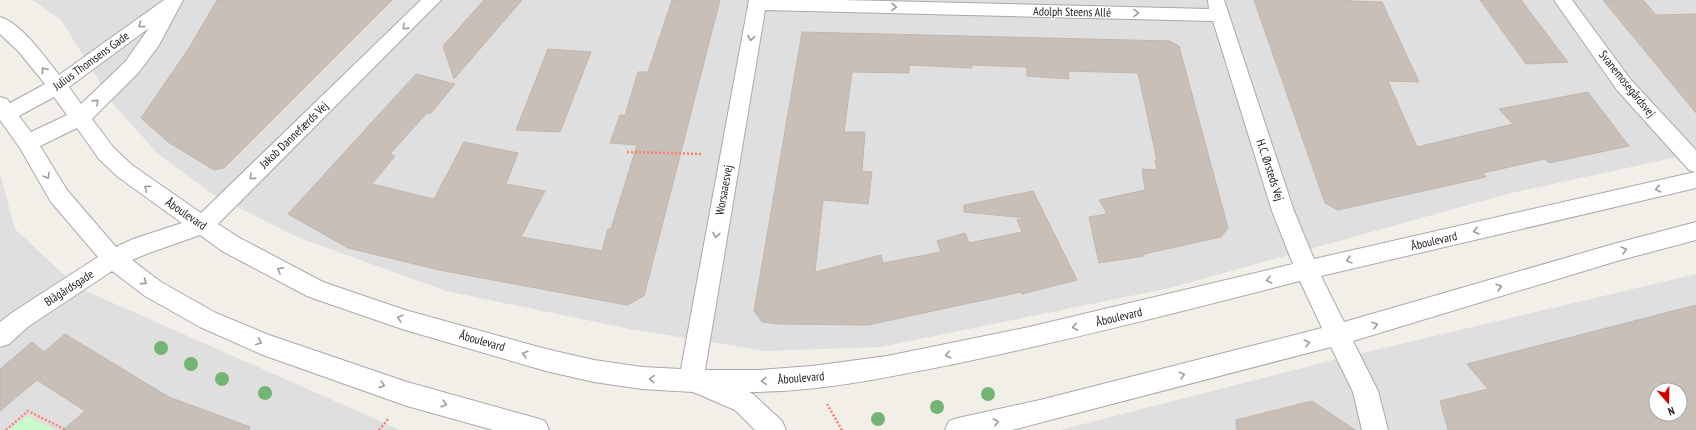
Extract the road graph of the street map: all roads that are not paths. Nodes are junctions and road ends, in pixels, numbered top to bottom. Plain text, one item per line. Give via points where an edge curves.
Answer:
1 (432, 0) edge
2 (1563, 0) edge
3 (173, 1) edge
4 (757, 2) edge
5 (1218, 8) edge
6 (0, 23) edge
7 (57, 86) junction
8 (4, 109) edge
9 (80, 118) junction
10 (27, 143) junction
11 (1696, 164) edge
12 (1696, 180) edge
13 (203, 224) junction
14 (1696, 231) edge
15 (141, 246) joint
16 (112, 259) junction
17 (1307, 271) junction
18 (1337, 335) junction
19 (0, 336) edge
20 (691, 381) junction
21 (536, 430) edge
22 (773, 430) edge
23 (958, 430) edge
24 (1375, 430) edge

1 -> 13 street, Jakob Dannefærds Vej
2 - 11 street, Svanemosegårdsvej via 1624,85
3 -> 7 street, Julius Thomsens Gade
9 -> 3 street, Julius Thomsens Gade via 132,67 152,40
4 -> 5 street, Adolph Steens Allé
4 -> 20 street, Worsaaesvej
5 - 17 street, H.C. Ørsteds Vej via 1283,211
7 -> 6 street, Åboulevard via 26,47
7 - 8 street, Julius Thomsens Gade
7 - 9 street, Åboulevard
8 - 10 street
9 - 10 street, Julius Thomsens Gade
13 -> 9 street, Åboulevard via 125,171 106,153
10 -> 16 street via 59,196
12 -> 17 street, Åboulevard
13 - 15 street, Jakob Dannefærds Vej
20 -> 13 street, Åboulevard via 642,378 594,371 405,320 315,289 230,244
18 -> 14 street
15 - 16 street, Blågårdsgade
16 - 19 street, Blågårdsgade
16 -> 21 street via 153,289 208,320 263,344 407,394
17 - 18 street, H.C. Ørsteds Vej
17 -> 20 street, Åboulevard via 1029,338 887,367 760,381
23 -> 18 street via 1040,412
18 - 24 street, H.C. Ørsteds Vej via 1365,390
20 - 22 street via 744,402

